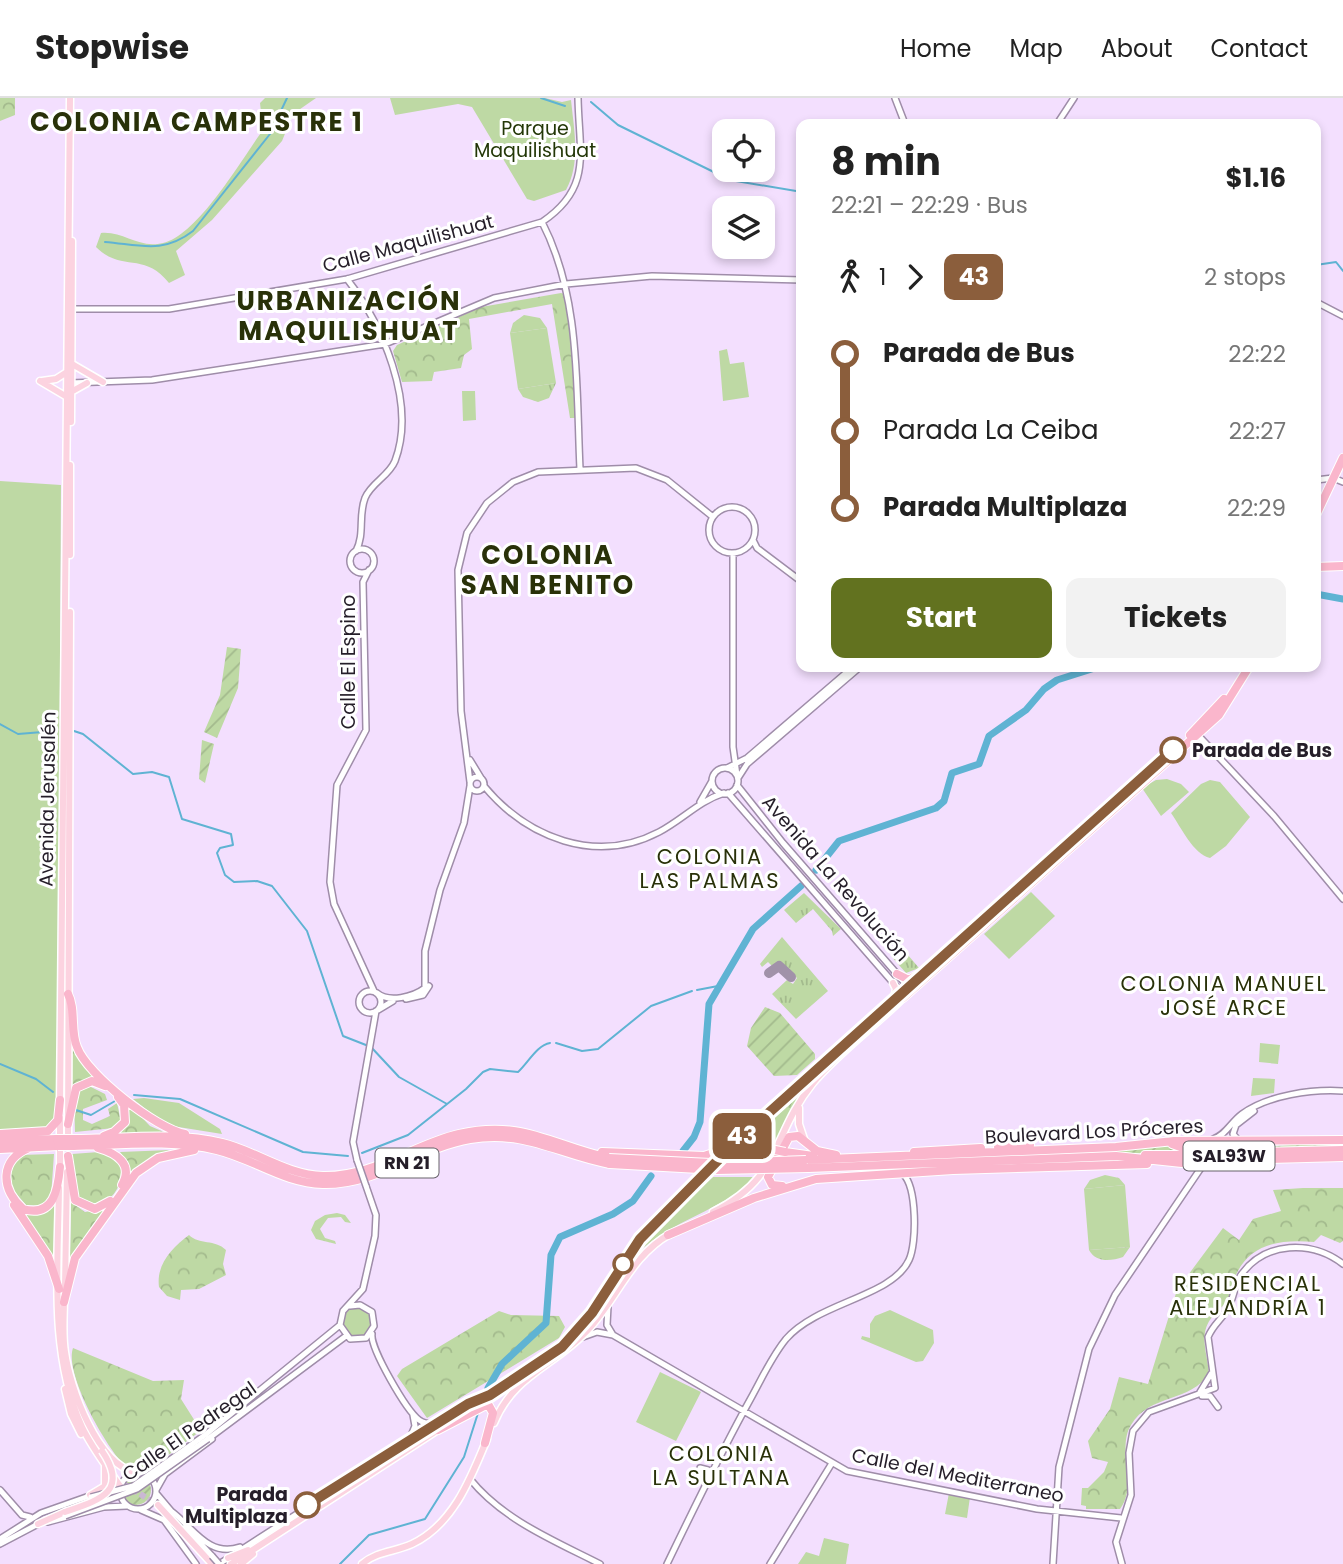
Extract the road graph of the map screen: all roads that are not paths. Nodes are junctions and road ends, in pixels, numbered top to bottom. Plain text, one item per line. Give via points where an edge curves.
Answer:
1 (71, 98) edge
2 (578, 98) edge
3 (895, 98) edge
4 (1074, 98) edge
5 (903, 119) edge
6 (1060, 119) edge
7 (542, 222) junction
8 (347, 279) junction
9 (796, 280) edge
10 (566, 284) junction
11 (1321, 305) edge
12 (72, 309) junction
13 (1343, 316) edge
14 (385, 344) junction
15 (72, 364) junction
16 (67, 372) junction
17 (103, 382) junction
18 (69, 383) junction
19 (87, 383) junction
20 (69, 395) junction
21 (1343, 458) edge
22 (580, 469) junction
23 (1343, 469) edge
24 (1338, 480) edge
25 (1321, 507) edge
26 (1321, 515) edge
27 (713, 517) junction
28 (753, 540) junction
29 (361, 541) junction
30 (747, 548) junction
31 (757, 548) junction
32 (356, 551) junction
33 (369, 551) junction
34 (733, 553) junction
35 (1321, 568) edge
36 (1343, 568) edge
37 (355, 569) junction
38 (369, 570) junction
39 (796, 577) edge
40 (363, 582) junction
41 (847, 672) edge
42 (854, 672) edge
43 (1243, 672) edge
44 (1196, 733) junction
45 (733, 747) junction
46 (747, 758) junction
47 (469, 759) junction
48 (735, 764) junction
49 (727, 768) junction
50 (481, 778) junction
51 (737, 779) junction
52 (712, 781) junction
53 (470, 784) junction
54 (481, 790) junction
55 (726, 793) junction
56 (467, 804) junction
57 (697, 806) junction
58 (1343, 899) edge
59 (425, 957) junction
60 (927, 972) junction
61 (884, 974) junction
62 (894, 975) junction
63 (366, 978) junction
64 (376, 992) junction
65 (68, 994) junction
66 (903, 995) junction
67 (360, 996) junction
68 (377, 1010) junction
69 (364, 1012) junction
70 (372, 1025) junction
71 (1343, 1091) edge
72 (60, 1100) junction
73 (801, 1103) junction
74 (1267, 1103) junction
75 (68, 1124) junction
76 (0, 1134) edge
77 (1209, 1139) junction
78 (1343, 1140) edge
79 (0, 1141) edge
80 (1162, 1141) junction
81 (89, 1142) junction
82 (1281, 1142) junction
83 (58, 1143) junction
84 (222, 1143) junction
85 (806, 1143) junction
86 (1245, 1143) junction
87 (571, 1146) junction
88 (732, 1147) junction
89 (29, 1148) junction
90 (206, 1148) junction
91 (0, 1149) edge
92 (949, 1150) junction
93 (994, 1152) junction
94 (1116, 1152) junction
95 (1255, 1152) junction
96 (1342, 1154) edge
97 (835, 1155) junction
98 (68, 1156) junction
99 (722, 1156) junction
100 (610, 1161) junction
101 (931, 1161) junction
102 (994, 1162) junction
103 (1205, 1162) junction
104 (1164, 1163) junction
105 (1182, 1163) junction
106 (807, 1164) joint
107 (60, 1167) junction
108 (953, 1170) junction
109 (917, 1172) junction
110 (901, 1173) junction
111 (1190, 1182) junction
112 (792, 1185) junction
113 (0, 1186) edge
114 (910, 1187) junction
115 (668, 1235) junction
116 (1343, 1264) edge
117 (59, 1289) junction
118 (363, 1289) junction
119 (64, 1302) junction
120 (350, 1306) junction
121 (608, 1306) junction
122 (369, 1309) junction
123 (340, 1325) junction
124 (373, 1331) junction
125 (613, 1335) junction
126 (346, 1336) junction
127 (580, 1338) junction
128 (356, 1340) junction
129 (376, 1352) junction
130 (1212, 1371) junction
131 (277, 1379) junction
132 (1195, 1396) junction
133 (77, 1398) junction
134 (1218, 1407) dead end
135 (743, 1412) junction
136 (240, 1415) junction
137 (414, 1415) junction
138 (437, 1427) junction
139 (207, 1437) junction
140 (408, 1441) junction
141 (485, 1443) junction
142 (100, 1457) junction
143 (832, 1463) junction
144 (370, 1465) junction
145 (700, 1468) dead end
146 (138, 1473) junction
147 (711, 1476) junction
148 (470, 1479) junction
149 (352, 1486) junction
150 (120, 1488) junction
151 (466, 1488) junction
152 (0, 1490) edge
153 (479, 1490) junction
154 (156, 1491) junction
155 (90, 1495) junction
156 (158, 1505) tunnel mouth
157 (131, 1507) junction
158 (18, 1511) junction
159 (171, 1511) junction
160 (1055, 1512) junction
161 (41, 1513) junction
162 (65, 1514) junction
163 (1121, 1518) junction
164 (38, 1524) junction
165 (17, 1527) junction
166 (280, 1533) junction
167 (0, 1541) edge
168 (249, 1543) junction
169 (213, 1560) edge
170 (230, 1561) edge
171 (196, 1564) edge
172 (241, 1564) edge
173 (362, 1564) edge
174 (600, 1564) edge
175 (667, 1564) edge
176 (770, 1564) edge
177 (1053, 1564) edge
178 (1122, 1564) edge

1 - 12 main road, Avenida Jerusalén
1 - 16 main road, Avenida Jerusalén
2 - 7 street via 576,186 565,205
3 - 5 street
4 - 6 street
7 - 8 street, Calle Maquilishuat
7 - 10 street
8 - 12 street, Calle Maquilishuat via 169,309
8 - 14 street
9 - 10 street via 652,276
10 - 14 street via 494,298
10 - 22 street via 577,372
11 - 13 street
12 - 15 main road, Avenida Jerusalén
14 - 17 street via 162,379
14 - 29 street via 397,388 400,443 393,466 366,496
15 - 17 main road
15 - 18 main road, Avenida Jerusalén
16 - 18 main road, Avenida Jerusalén
16 - 20 main road via 40,381
17 - 19 street
18 - 19 street
18 - 20 main road, Avenida Jerusalén
19 - 20 main road
20 - 65 main road, Avenida Jerusalén
20 - 72 main road, Avenida Jerusalén
21 - 24 highway
22 - 27 street via 647,471 667,480
22 - 47 street via 545,470 519,479 491,499 467,533 457,580 461,711
23 - 24 highway
24 - 25 highway
24 - 26 highway
27 - 28 street via 727,508 745,512 754,522
27 - 34 street via 709,533 713,544
28 - 30 street
28 - 31 street
29 - 32 street
29 - 33 street
30 - 31 street
30 - 34 street
31 - 39 street
32 - 33 street
32 - 37 street via 351,560
33 - 38 street via 374,559
34 - 45 street
35 - 36 highway
37 - 38 street
37 - 40 street, Calle El Espino
38 - 40 street, Calle El Espino
40 - 63 street, Calle El Espino via 366,730 337,785 330,882 334,904
41 - 46 street
42 - 51 street via 750,762
43 - 44 highway
44 - 58 street
44 - 60 highway
45 - 46 street via 737,755
45 - 48 street
45 - 49 street
46 - 48 street
47 - 50 street
47 - 53 street
48 - 49 street
48 - 51 street
49 - 51 street
49 - 52 street via 717,771
50 - 53 street via 474,777
50 - 54 street
51 - 55 street
51 - 62 street, Avenida La Revolución via 759,816
52 - 55 street via 716,790
52 - 57 street
53 - 54 street
53 - 56 street
54 - 56 street
54 - 57 street via 534,830 596,846 649,837
55 - 57 street
55 - 61 street, Avenida La Revolución
56 - 59 street
59 - 64 street via 426,985 422,990 387,999
59 - 68 street via 429,987 420,997 387,1002
60 - 62 highway via 909,980
60 - 66 highway
60 - 66 highway
61 - 62 street, Avenida La Revolución
61 - 62 street
62 - 66 street, Avenida La Revolución
62 - 66 main road via 896,991
63 - 64 street, Calle El Espino
63 - 67 street
64 - 67 street
64 - 68 street via 381,1001
65 - 75 main road, Avenida Jerusalén
65 - 84 highway via 73,1036 86,1063 157,1123
66 - 73 main road via 825,1070
66 - 88 main road
67 - 69 street
68 - 69 street
68 - 70 street
69 - 70 street
70 - 118 street, bridge via 354,1142 377,1219
71 - 74 street via 1313,1091
72 - 76 highway via 58,1120 48,1131
72 - 107 main road, Avenida Jerusalén
73 - 85 main road via 798,1118
73 - 115 main road via 763,1173 747,1192
74 - 77 street
74 - 86 street via 1235,1126 1234,1138
75 - 81 highway via 76,1088 88,1081 101,1083 122,1101 125,1122 111,1134
75 - 98 main road, Avenida Jerusalén
77 - 80 highway, Boulevard Los Próceres / SAL93W
77 - 86 highway, Boulevard Los Próceres / SAL93W
78 - 82 highway, Boulevard Los Próceres / SAL93W
79 - 83 highway, RN 21
80 - 92 highway
80 - 94 highway, Boulevard Los Próceres / SAL93W
81 - 83 highway, RN 21, bridge
81 - 84 highway, RN 21 via 174,1137
81 - 90 highway, RN 21
81 - 98 highway via 117,1155 126,1171 124,1183 102,1208 88,1208 73,1197
82 - 86 highway, Boulevard Los Próceres / SAL93W
82 - 95 highway via 1237,1147 1197,1144 1190,1150 1199,1157
83 - 89 highway, RN 21
84 - 87 highway, RN 21 via 294,1171 320,1176 374,1168 443,1139 481,1131 527,1132
85 - 97 highway
85 - 112 highway via 798,1136 788,1139 768,1174 775,1186
87 - 88 highway via 610,1153 698,1156
87 - 100 highway, RN 21
88 - 99 main road
89 - 91 highway, RN 21
89 - 107 highway via 8,1158 2,1172 5,1186 23,1209 40,1210 52,1202
90 - 100 highway, RN 21 via 290,1179 324,1184 362,1180 450,1144 486,1138 528,1139
90 - 119 highway via 158,1158 136,1173 75,1258
92 - 93 highway
92 - 97 highway
93 - 94 highway, Boulevard Los Próceres / SAL93W
93 - 101 highway, Boulevard Los Próceres / SAL93W
94 - 94 highway via 1178,1157 1184,1150 1174,1144
94 - 102 highway, Boulevard Los Próceres / SAL93W
94 - 104 highway, Boulevard Los Próceres / SAL93W
95 - 96 highway, Boulevard Los Próceres / SAL93W via 1329,1150
95 - 103 highway, Boulevard Los Próceres / SAL93W
96 - 103 highway
97 - 99 highway, bridge via 749,1149
98 - 119 main road, Avenida Jerusalén
99 - 138 main road via 640,1239 576,1334 548,1357
100 - 106 highway, RN 21, bridge via 717,1170
101 - 102 highway, Boulevard Los Próceres / SAL93W
101 - 106 highway, SAL93W
102 - 108 highway
103 - 105 highway, Boulevard Los Próceres / SAL93W
103 - 111 street
104 - 105 highway, Boulevard Los Próceres / SAL93W
104 - 108 highway
105 - 111 street via 1191,1170
107 - 117 main road, Avenida Jerusalén
108 - 109 highway
109 - 110 highway
109 - 114 street
110 - 112 highway via 828,1177
110 - 114 street
111 - 160 street via 1115,1295 1094,1337 1061,1456
112 - 115 highway
113 - 117 highway via 48,1256
114 - 135 street via 914,1241 902,1271 885,1285 802,1324 780,1348
115 - 121 main road via 640,1257
116 - 130 street via 1319,1251 1295,1247 1275,1250 1255,1261 1241,1275 1227,1310 1211,1330
117 - 142 main road, Avenida Jerusalén via 62,1360 83,1428
118 - 120 street
118 - 122 street
119 - 133 main road, Avenida Jerusalén via 65,1352
120 - 122 street
120 - 123 street via 341,1314
121 - 125 street via 607,1325
121 - 127 main road
122 - 124 street via 375,1321
123 - 126 street
123 - 131 street, Calle El Pedregal
124 - 128 street
124 - 129 street
125 - 127 street via 597,1332
125 - 135 street, Calle del Mediterraneo
126 - 128 street
126 - 136 street, Calle El Pedregal
127 - 141 main road via 510,1393
128 - 129 street
129 - 137 street
130 - 132 street
130 - 132 street via 1215,1388
131 - 139 street, Calle El Pedregal
131 - 146 street via 155,1469
132 - 134 street via 1209,1396
132 - 163 street via 1149,1412 1136,1426 1129,1446 1130,1496
133 - 142 main road
133 - 146 main road, Avenida Jerusalén via 110,1456 125,1470
135 - 143 street, Calle del Mediterraneo
135 - 147 street
136 - 139 street, Calle El Pedregal
136 - 154 street via 165,1474
137 - 138 street
137 - 140 street via 414,1431
138 - 140 street
138 - 141 highway via 488,1404 493,1413
138 - 149 main road
139 - 162 street, Calle El Pedregal, bridge via 137,1489
139 - 167 street, Calle El Pedregal, bridge via 133,1486 61,1508
140 - 144 street
141 - 148 main road
142 - 150 main road, Avenida Jerusalén
142 - 155 main road via 106,1482 102,1490
142 - 162 main road, bridge via 113,1472 110,1490 97,1501
143 - 160 street, Calle del Mediterraneo via 860,1476
143 - 176 street
144 - 149 main road
144 - 168 street
145 - 147 street via 708,1469
146 - 150 street via 127,1476
146 - 154 street via 150,1478
147 - 175 street
148 - 151 main road
148 - 153 street
149 - 166 main road
150 - 155 street
150 - 157 street
151 - 153 street
151 - 173 main road via 427,1535
152 - 158 street
153 - 174 street via 532,1530
154 - 157 street via 149,1505
154 - 159 street
155 - 161 street
156 - 169 main road
157 - 164 street via 104,1507
157 - 171 street via 160,1516
158 - 161 street via 28,1518
158 - 165 street via 21,1522
159 - 168 street via 214,1548 233,1549
159 - 169 street
160 - 163 street, Calle del Mediterraneo
160 - 177 street
161 - 165 street
162 - 164 main road
163 - 178 street via 1116,1546
164 - 167 street
165 - 167 street
166 - 170 main road
166 - 172 main road
168 - 170 street
169 - 170 street

